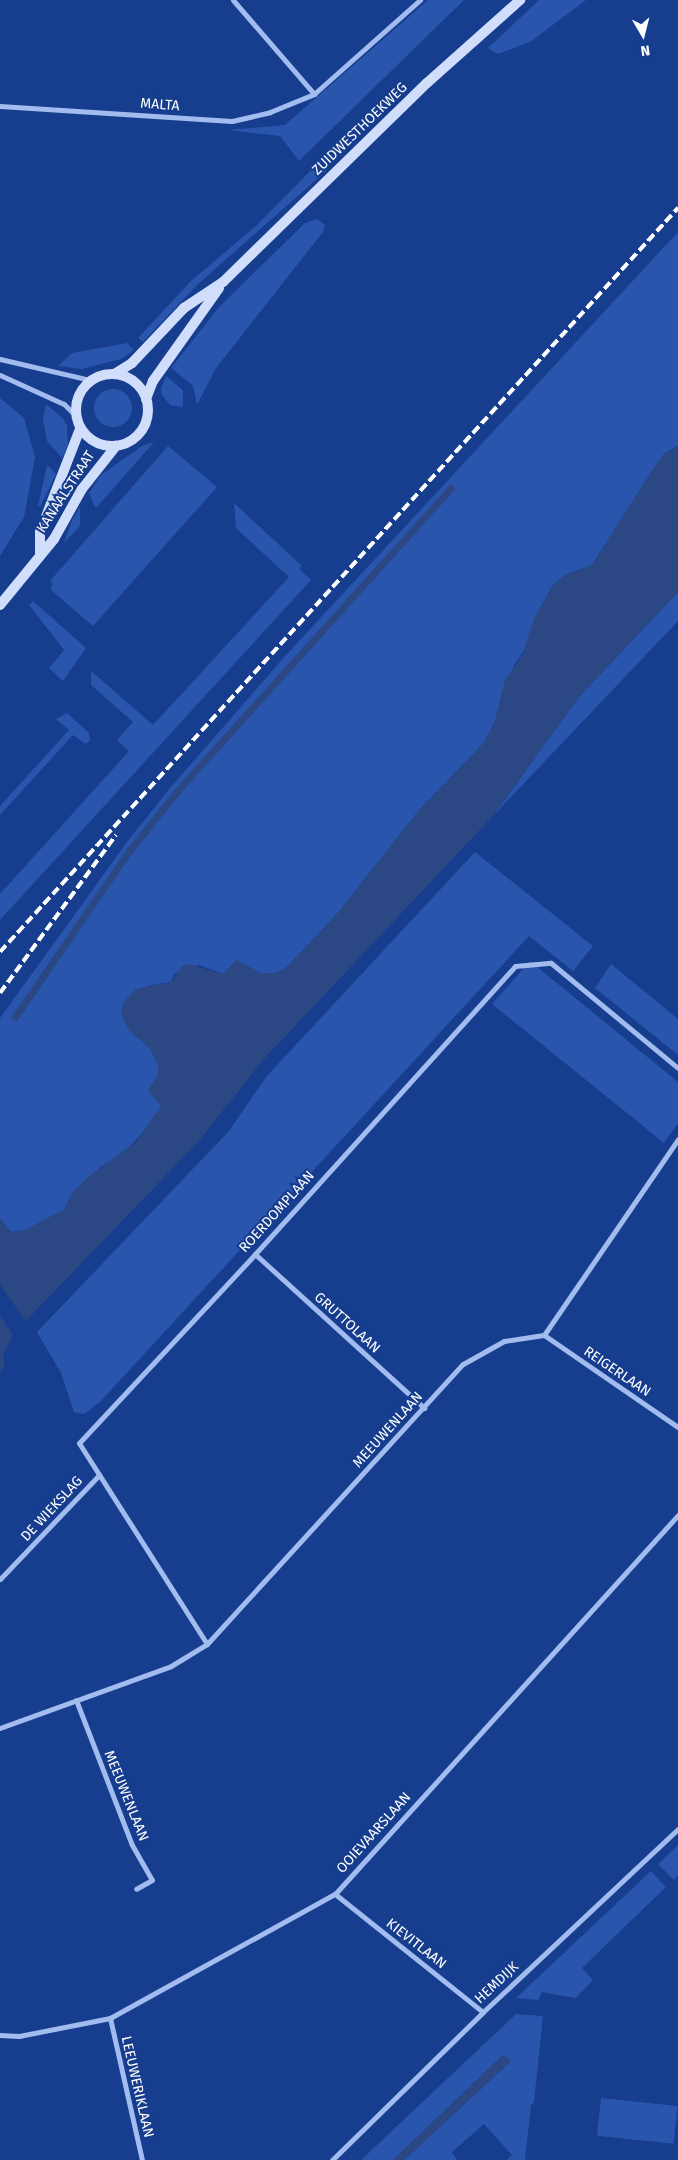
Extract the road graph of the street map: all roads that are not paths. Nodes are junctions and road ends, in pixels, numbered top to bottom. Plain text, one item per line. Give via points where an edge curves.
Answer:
1 (233, 0) edge
2 (420, 0) edge
3 (520, 0) edge
4 (314, 94) junction
5 (0, 106) edge
6 (223, 282) junction
7 (0, 359) edge
8 (116, 373) junction
9 (0, 374) edge
10 (90, 380) junction
11 (146, 398) junction
12 (76, 416) junction
13 (80, 429) junction
14 (116, 446) junction
15 (40, 553) junction
16 (0, 605) edge
17 (678, 1068) edge
18 (678, 1139) edge
19 (255, 1254) junction
20 (544, 1335) junction
21 (424, 1408) junction
22 (678, 1427) edge
23 (99, 1475) junction
24 (678, 1515) edge
25 (0, 1580) edge
26 (207, 1644) junction
27 (76, 1700) junction
28 (0, 1728) edge
29 (678, 1829) edge
30 (136, 1889) dead end
31 (335, 1894) junction
32 (483, 2012) junction
33 (110, 2018) junction
34 (0, 2035) edge
35 (334, 2159) edge
36 (142, 2160) edge

1 - 4 street
2 - 4 street, MALTA
3 - 6 main road, ZUIDWESTHOEKWEG via 427,83
4 - 5 street, MALTA via 270,112 232,121
6 - 8 main road, ZUIDWESTHOEKWEG via 184,308 132,363
6 - 11 main road, ZUIDWESTHOEKWEG via 153,381
7 - 10 street
8 - 10 main road via 102,374
8 - 11 main road via 129,377 142,388
9 - 12 street via 64,404
10 - 12 main road via 81,390
11 - 14 main road via 147,422 141,432 132,440
12 - 13 main road
13 - 14 main road via 99,444
13 - 15 main road, KANAALSTRAAT via 40,532
14 - 15 main road, KANAALSTRAAT via 105,456 78,495 54,539
15 - 16 main road, KANAALSTRAAT
17 - 19 street, ROERDOMPLAAN via 551,963 514,966
18 - 20 street
19 - 21 street, GRUTTOLAAN
19 - 23 street, ROERDOMPLAAN via 79,1442
20 - 21 street, MEEUWENLAAN via 504,1341 463,1364
20 - 22 street, REIGERLAAN
21 - 26 street, MEEUWENLAAN
23 - 25 street, DE WIEKSLAG
23 - 26 street, ROERDOMPLAAN
24 - 31 street, OOIEVAARSLAAN
26 - 27 street, MEEUWENLAAN via 171,1666
27 - 28 street, MEEUWENLAAN
27 - 30 street, MEEUWENLAAN via 132,1846 152,1880
29 - 32 street, HEMDIJK
31 - 32 street, KIEVITLAAN
31 - 33 street, OOIEVAARSLAAN
32 - 35 street, HEMDIJK
33 - 34 street, OOIEVAARSLAAN via 19,2036
33 - 36 street, LEEUWERIKLAAN

